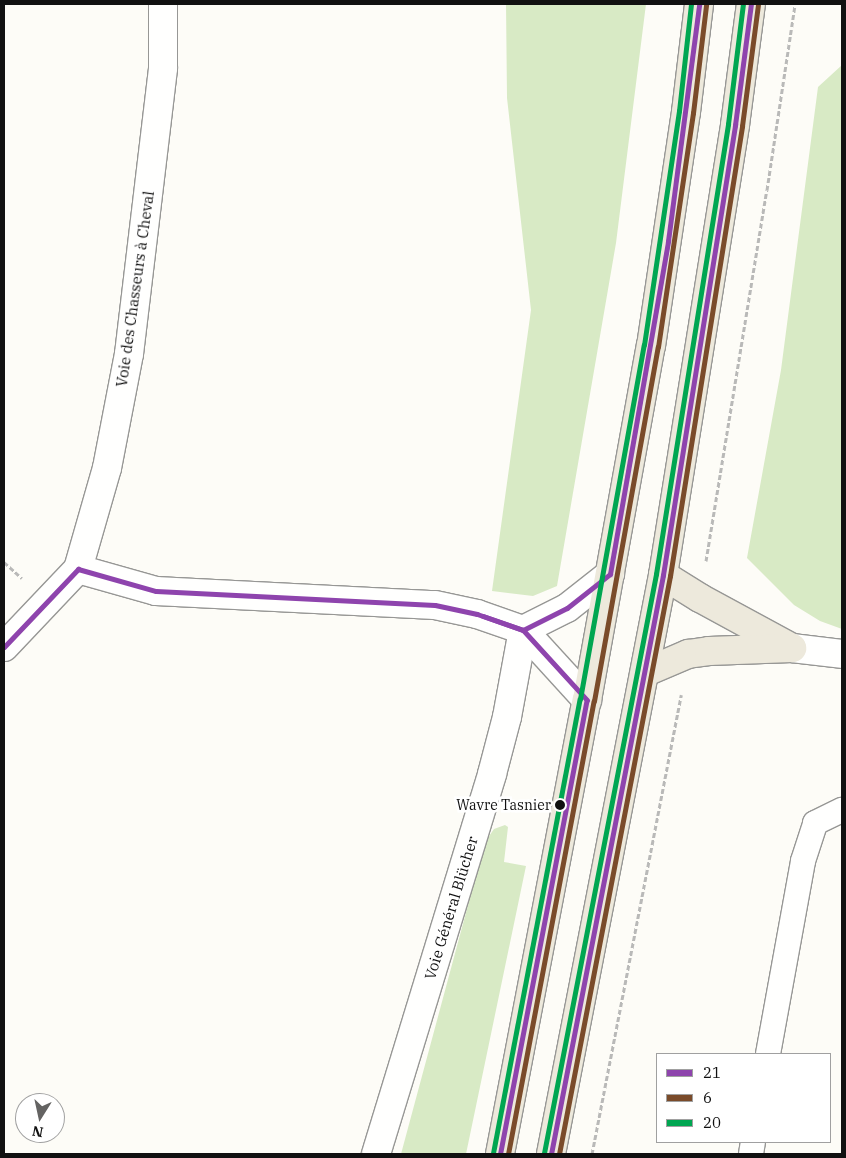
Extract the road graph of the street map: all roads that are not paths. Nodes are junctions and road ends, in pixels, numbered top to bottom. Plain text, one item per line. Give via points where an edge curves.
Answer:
1 (163, 4) edge
2 (699, 4) edge
3 (751, 4) edge
4 (78, 569) junction
5 (610, 574) junction
6 (663, 575) junction
7 (523, 630) junction
8 (4, 647) edge
9 (792, 648) junction
10 (842, 654) edge
11 (646, 672) junction
12 (588, 700) junction
13 (842, 810) edge
14 (768, 1053) edge
15 (376, 1154) edge
16 (500, 1154) edge
17 (551, 1154) edge

1 - 4 street, Voie des Chasseurs à Cheval via 163,68 129,354 107,468
2 - 5 main road via 668,241
3 - 6 main road via 735,125
4 - 7 street via 156,591 435,605 477,614
4 - 8 street
5 - 7 street via 567,608
5 - 12 main road
6 - 9 main road
6 - 11 main road
7 - 12 street
7 - 15 street, Voie Général Blücher via 507,718 492,774
9 - 10 street
9 - 11 main road via 688,654
11 - 17 main road
12 - 16 main road
13 - 14 lane via 815,823 803,860

